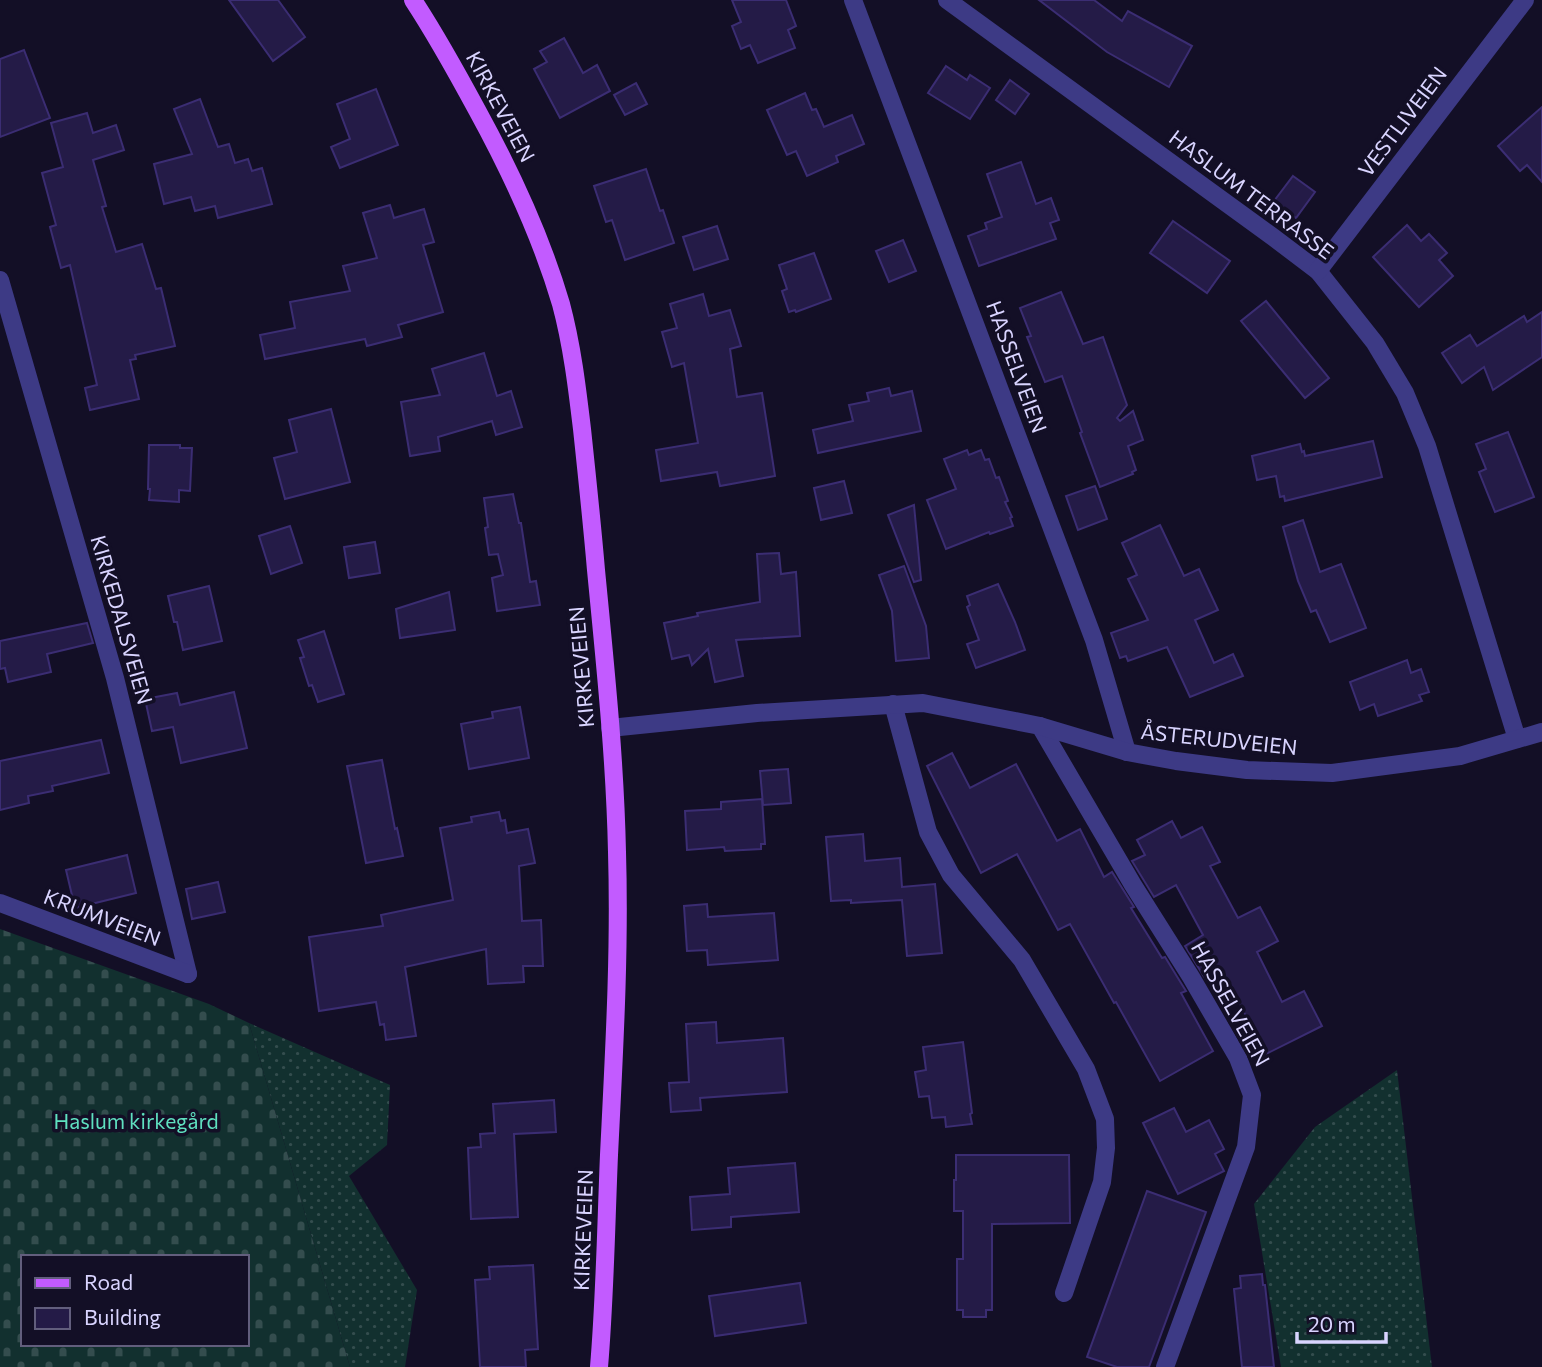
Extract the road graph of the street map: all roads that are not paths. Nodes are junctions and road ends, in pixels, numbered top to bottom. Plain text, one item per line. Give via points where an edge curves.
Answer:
1 (413, 0) edge
2 (853, 0) edge
3 (947, 0) edge
4 (1525, 0) edge
5 (1318, 271) junction
6 (0, 280) edge
7 (893, 704) junction
8 (1040, 726) junction
9 (610, 728) junction
10 (1542, 732) edge
11 (1517, 739) junction
12 (1126, 752) junction
13 (0, 903) edge
14 (188, 974) joint
15 (1065, 1293) dead end
16 (599, 1367) edge
17 (1165, 1367) edge

1 - 9 main road, KIRKEVEIEN via 499,150 538,236 561,306 580,408
2 - 12 street, HASSELVEIEN via 1094,640
3 - 5 street, HASLUM TERRASSE
4 - 5 street, VESTLIVEIEN
5 - 11 street, HASLUM TERRASSE via 1375,343 1405,394 1427,446
6 - 14 street, KIRKEDALSVEIEN via 115,678
7 - 8 street, ÅSTERUDVEIEN via 923,703
7 - 9 street, ÅSTERUDVEIEN
7 - 15 street via 928,832 951,874 1022,960 1086,1069 1105,1119 1102,1182
8 - 12 street, ÅSTERUDVEIEN
8 - 17 street, HASSELVEIEN via 1238,1058 1252,1095 1246,1147
9 - 16 main road, KIRKEVEIEN via 618,924
10 - 11 street, ÅSTERUDVEIEN
11 - 12 street, ÅSTERUDVEIEN via 1460,756 1332,774 1247,770
13 - 14 street, KRUMVEIEN

